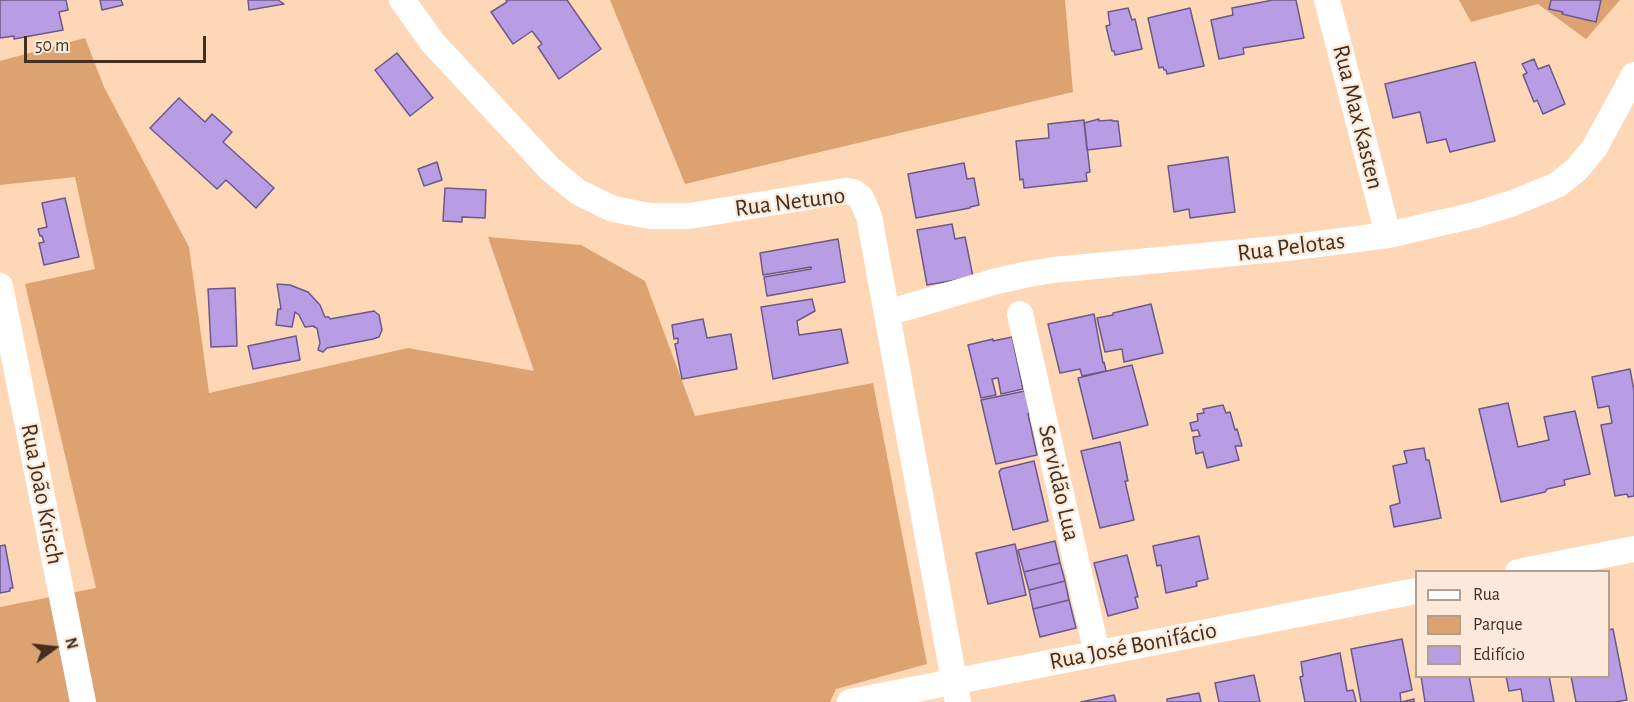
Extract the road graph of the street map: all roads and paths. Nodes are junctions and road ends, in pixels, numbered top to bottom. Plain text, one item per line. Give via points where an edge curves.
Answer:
1 (402, 0) edge
2 (1328, 0) edge
3 (1634, 75) edge
4 (1388, 235) junction
5 (0, 286) edge
6 (887, 313) junction
7 (1020, 314) dead end
8 (1634, 549) edge
9 (1528, 570) edge
10 (1415, 591) edge
11 (1097, 652) junction
12 (956, 692) edge
13 (83, 702) edge
14 (850, 702) edge

1 - 6 street, Rua Netuno via 433,43 550,169 578,192 613,209 650,216 689,216 853,192 861,198 869,216
2 - 4 street, Rua Max Kasten
3 - 4 street, Rua Pelotas via 1595,147 1577,169 1557,184 1513,203
4 - 6 street, Rua Pelotas via 1053,270 997,281
5 - 13 street, Rua João Krisch
6 - 12 street, Rua Netuno
7 - 11 street, Servidão Lua
8 - 9 street
10 - 11 street, Rua José Bonifácio
11 - 12 street, Rua José Bonifácio
12 - 14 street, Rua José Bonifácio

